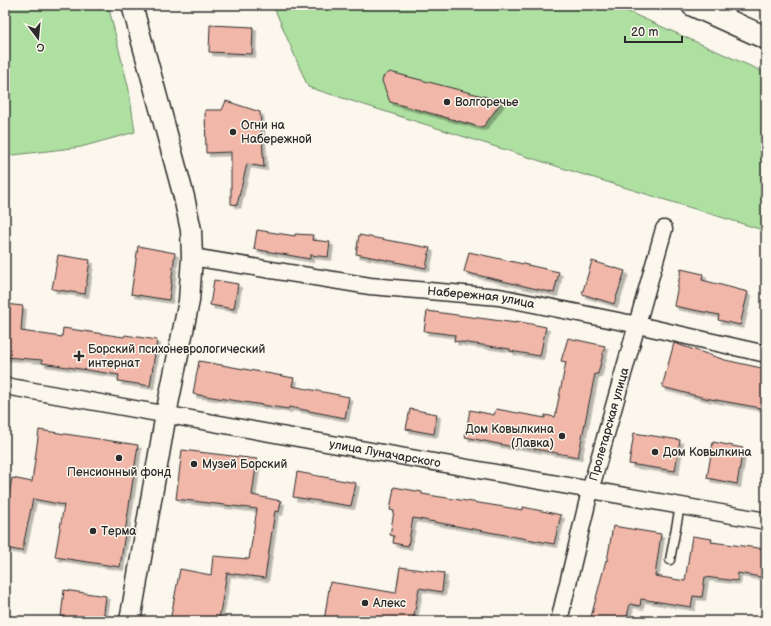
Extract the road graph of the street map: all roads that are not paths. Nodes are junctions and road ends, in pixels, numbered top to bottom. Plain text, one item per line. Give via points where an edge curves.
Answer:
1 (132, 5) edge
2 (693, 5) edge
3 (766, 38) edge
4 (664, 229) dead end
5 (192, 258) junction
6 (638, 325) junction
7 (766, 354) edge
8 (5, 386) edge
9 (166, 414) junction
10 (590, 491) junction
11 (680, 506) junction
12 (766, 522) edge
13 (670, 560) dead end
14 (130, 621) edge
15 (559, 621) edge

1 - 5 street via 184,197
2 - 3 main road
4 - 6 street, Пролетарская улица
5 - 6 street, Набережная улица via 370,286 499,296
5 - 9 street via 189,301
6 - 7 street, Набережная улица
6 - 10 street, Пролетарская улица
8 - 9 street, улица Луначарского
9 - 10 street, улица Луначарского
9 - 14 street
10 - 11 street, улица Луначарского
10 - 15 street, Пролетарская улица
11 - 12 street, улица Луначарского
11 - 13 lane

